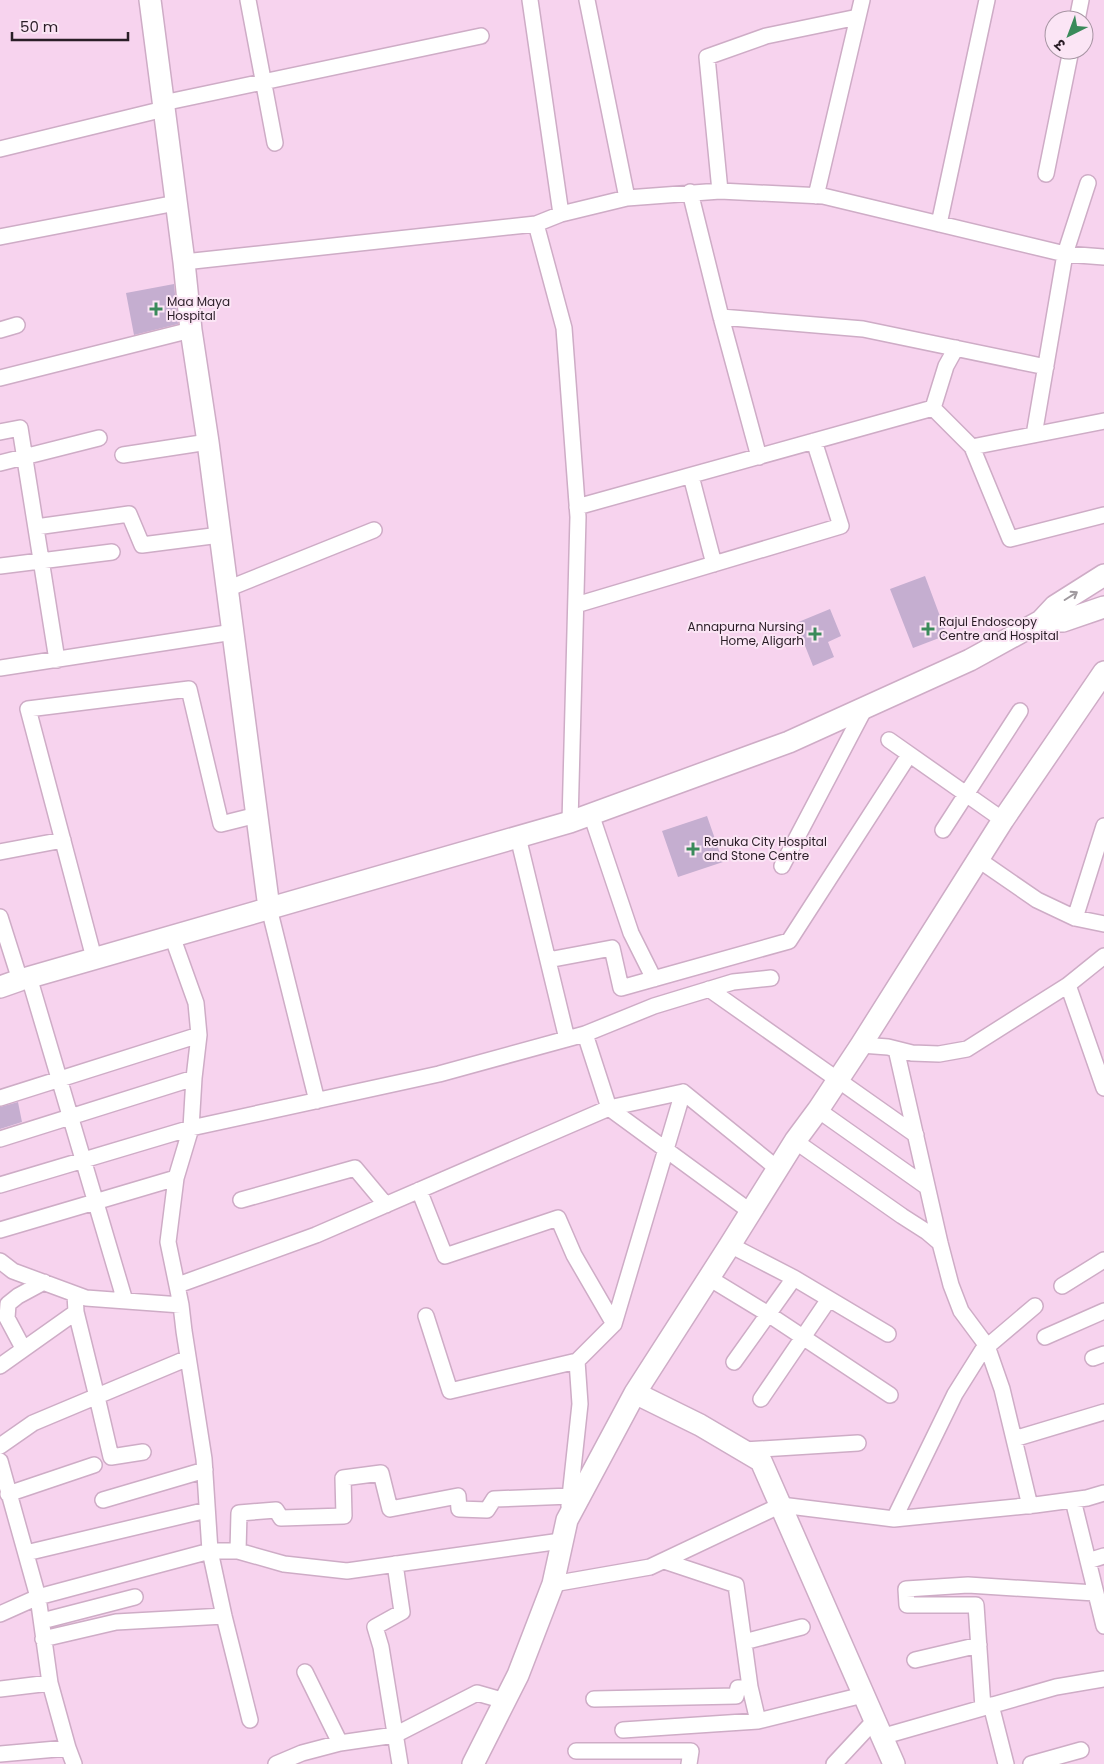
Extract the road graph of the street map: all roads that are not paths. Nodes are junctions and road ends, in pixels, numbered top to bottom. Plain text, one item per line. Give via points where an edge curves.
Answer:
1 (150, 0) edge
2 (248, 0) edge
3 (530, 0) edge
4 (587, 0) edge
5 (862, 0) edge
6 (987, 0) edge
7 (858, 16) junction
8 (481, 36) dead end
9 (1069, 60) edge
10 (263, 82) junction
11 (164, 106) junction
12 (275, 143) dead end
13 (0, 149) edge
14 (1046, 174) dead end
15 (1088, 183) dead end
16 (720, 191) junction
17 (690, 192) junction
18 (816, 196) junction
19 (627, 198) junction
20 (176, 203) junction
21 (561, 214) junction
22 (536, 224) junction
23 (940, 224) junction
24 (0, 237) edge
25 (1065, 254) junction
26 (1104, 257) edge
27 (184, 262) junction
28 (721, 317) junction
29 (17, 325) dead end
30 (0, 330) edge
31 (191, 330) junction
32 (956, 348) junction
33 (1046, 367) junction
34 (0, 378) edge
35 (933, 408) junction
36 (1104, 421) edge
37 (0, 432) edge
38 (1034, 435) junction
39 (99, 438) dead end
40 (208, 442) junction
41 (814, 442) junction
42 (972, 447) junction
43 (123, 455) dead end
44 (25, 456) junction
45 (759, 456) junction
46 (0, 463) edge
47 (690, 476) junction
48 (577, 507) junction
49 (1104, 515) edge
50 (36, 527) junction
51 (374, 530) dead end
52 (220, 535) junction
53 (112, 552) dead end
54 (41, 561) junction
55 (714, 564) junction
56 (0, 566) edge
57 (1104, 575) edge
58 (227, 589) junction
59 (576, 605) junction
60 (1104, 607) edge
61 (1041, 621) junction
62 (233, 632) junction
63 (57, 660) junction
64 (0, 668) edge
65 (1104, 672) edge
66 (865, 708) junction
67 (1020, 711) dead end
68 (889, 740) dead end
69 (909, 755) junction
70 (966, 795) junction
71 (591, 814) junction
72 (257, 815) junction
73 (1003, 820) junction
74 (570, 822) junction
75 (1104, 826) edge
76 (943, 830) dead end
77 (518, 837) junction
78 (63, 840) junction
79 (0, 852) edge
80 (979, 860) junction
81 (782, 866) dead end
82 (269, 908) junction
83 (0, 917) edge
84 (1075, 918) junction
85 (1104, 924) edge
86 (172, 936) junction
87 (1104, 956) edge
88 (94, 958) junction
89 (548, 960) junction
90 (771, 978) dead end
91 (654, 979) junction
92 (16, 981) edge
93 (1068, 985) junction
94 (709, 989) junction
95 (199, 1034) junction
96 (585, 1034) junction
97 (568, 1039) junction
98 (861, 1045) junction
99 (896, 1049) junction
100 (194, 1078) junction
101 (59, 1079) junction
102 (838, 1079) junction
103 (1104, 1088) edge
104 (683, 1092) junction
105 (0, 1098) edge
106 (317, 1101) junction
107 (608, 1108) junction
108 (818, 1110) junction
109 (70, 1117) junction
110 (191, 1128) junction
111 (916, 1135) junction
112 (0, 1139) edge
113 (795, 1141) junction
114 (666, 1150) junction
115 (83, 1160) junction
116 (778, 1169) junction
117 (176, 1178) junction
118 (0, 1185) edge
119 (927, 1187) junction
120 (419, 1190) junction
121 (241, 1200) dead end
122 (96, 1202) junction
123 (386, 1205) junction
124 (751, 1212) junction
125 (0, 1230) edge
126 (940, 1243) junction
127 (730, 1246) junction
128 (1104, 1260) edge
129 (0, 1261) edge
130 (709, 1278) junction
131 (794, 1278) junction
132 (44, 1282) junction
133 (178, 1286) junction
134 (1062, 1286) dead end
135 (75, 1294) junction
136 (829, 1299) junction
137 (125, 1301) junction
138 (182, 1305) junction
139 (1035, 1306) dead end
140 (1104, 1311) edge
141 (76, 1312) junction
142 (768, 1314) junction
143 (426, 1316) dead end
144 (614, 1324) junction
145 (888, 1334) dead end
146 (1046, 1337) dead end
147 (803, 1338) junction
148 (988, 1346) junction
149 (23, 1348) junction
150 (188, 1358) junction
151 (577, 1361) junction
152 (734, 1362) dead end
153 (0, 1366) edge
154 (635, 1393) junction
155 (890, 1395) dead end
156 (98, 1397) junction
157 (761, 1399) dead end
158 (1104, 1412) edge
159 (1014, 1439) junction
160 (858, 1443) dead end
161 (0, 1446) edge
162 (744, 1450) junction
163 (143, 1452) dead end
164 (0, 1461) edge
165 (94, 1465) dead end
166 (205, 1470) junction
167 (1104, 1493) edge
168 (8, 1494) junction
169 (571, 1496) junction
170 (103, 1500) dead end
171 (1073, 1500) junction
172 (781, 1505) junction
173 (1030, 1506) junction
174 (207, 1510) junction
175 (894, 1519) junction
176 (567, 1520) junction
177 (561, 1541) junction
178 (210, 1551) junction
179 (238, 1551) junction
180 (26, 1552) junction
181 (1104, 1556) edge
182 (664, 1560) junction
183 (1088, 1561) junction
184 (395, 1564) junction
185 (553, 1584) junction
186 (1095, 1593) junction
187 (38, 1597) junction
188 (135, 1597) dead end
189 (0, 1614) edge
190 (224, 1616) junction
191 (42, 1621) junction
192 (1104, 1626) edge
193 (802, 1627) dead end
194 (43, 1639) junction
195 (744, 1642) junction
196 (979, 1645) junction
197 (915, 1660) dead end
198 (306, 1672) dead end
199 (1104, 1679) edge
200 (50, 1683) junction
201 (750, 1687) junction
202 (0, 1689) edge
203 (863, 1695) junction
204 (594, 1699) dead end
205 (504, 1701) junction
206 (987, 1706) junction
207 (250, 1720) dead end
208 (758, 1721) junction
209 (878, 1729) junction
210 (623, 1730) dead end
211 (395, 1735) junction
212 (340, 1742) junction
213 (68, 1748) junction
214 (1081, 1750) dead end
215 (576, 1751) dead end
216 (0, 1754) edge
217 (74, 1764) edge
218 (276, 1764) edge
219 (400, 1764) edge
220 (473, 1764) edge
221 (689, 1764) edge
222 (834, 1764) edge
223 (894, 1764) edge
224 (1006, 1764) edge
225 (1031, 1764) edge

1 - 11 street
2 - 10 street
3 - 21 street
4 - 19 street
5 - 7 street
6 - 23 street
7 - 16 street via 766,36 706,57
7 - 18 street
8 - 10 street
9 - 14 street
10 - 11 street
10 - 12 street
11 - 13 street
11 - 20 street
15 - 25 street
16 - 17 street
16 - 18 street
17 - 19 street
17 - 28 street
18 - 23 street
19 - 21 street
20 - 24 street
20 - 27 street
21 - 22 street
22 - 27 street
22 - 48 street via 564,328
23 - 25 street
25 - 26 street
25 - 33 street
27 - 31 street
28 - 32 street via 863,328
28 - 45 street
29 - 30 street
31 - 34 street
31 - 40 street
32 - 33 street
32 - 35 street via 946,366
33 - 38 street
35 - 41 street
35 - 42 street
36 - 38 street
37 - 44 street via 20,428
38 - 42 street
39 - 44 street
40 - 43 street
40 - 52 street
41 - 45 street
41 - 55 street via 841,526
42 - 49 street via 1010,539
44 - 46 street
44 - 50 street
45 - 47 street
47 - 48 street
47 - 55 street
48 - 59 street
50 - 52 street via 129,514 142,545
50 - 54 street
51 - 58 street
52 - 58 street
53 - 54 street
54 - 56 street
54 - 63 street
55 - 59 street
61 -> 57 street via 1055,606
58 - 62 street
59 - 74 street
60 - 61 street via 1063,621
61 - 66 street via 970,660
62 - 63 street
62 - 72 street
63 - 64 street
65 - 73 street
66 - 71 street via 789,742
66 - 81 street
67 - 70 street
68 - 69 street
69 - 70 street
69 - 91 street via 789,940
70 - 73 street
70 - 76 street
71 - 74 street
71 - 91 street via 631,933
72 - 78 street via 221,824 189,689 28,709
72 - 82 street
73 - 80 street
74 - 77 street
75 - 84 street
77 - 82 street
77 - 89 street
78 - 79 street
78 - 88 street
80 - 84 street via 1037,900
80 - 98 street
82 - 86 street
82 - 106 street
83 - 92 street
84 - 85 street
86 - 88 street
86 - 95 street via 196,1003
87 - 93 street
88 - 92 street
89 - 91 street via 612,948 621,988
89 - 97 street
90 - 94 street via 732,982
92 - 101 street
93 - 99 street via 967,1048 939,1054
93 - 103 street
94 - 96 street via 654,1006
94 - 102 street
95 - 100 street
95 - 101 street
96 - 97 street
96 - 107 street
97 - 106 street via 439,1074
98 - 99 street
98 - 102 street
99 - 111 street
100 - 109 street
100 - 110 street
101 - 105 street
101 - 109 street
102 - 108 street
102 - 111 street
104 - 107 street
104 - 114 street
104 - 116 street
106 - 110 street
107 - 114 street
107 - 120 street
108 - 113 street
108 - 119 street
109 - 112 street
109 - 115 street
110 - 115 street
110 - 117 street
111 - 119 street
113 - 116 street
113 - 126 street
114 - 124 street
114 - 144 street
115 - 118 street
115 - 122 street
116 - 124 street
117 - 122 street
117 - 133 street via 168,1242
119 - 126 street
120 - 123 street
120 - 144 street via 445,1256 558,1218 574,1255
121 - 123 street via 355,1168
122 - 125 street
122 - 137 street
123 - 133 street via 316,1235
124 - 127 street
126 - 148 street via 961,1311
127 - 130 street
127 - 131 street
128 - 134 street
129 - 132 street via 13,1272
130 - 142 street
130 - 154 street
131 - 136 street
131 - 142 street
132 - 135 street
132 - 149 street via 8,1304 7,1318
133 - 138 street
135 - 137 street
135 - 141 street
136 - 145 street
136 - 147 street
137 - 138 street
138 - 150 street
139 - 148 street
140 - 146 street
141 - 149 street
141 - 156 street
142 - 147 street
142 - 152 street
143 - 151 street via 450,1391
144 - 151 street
147 - 155 street
147 - 157 street
148 - 159 street
148 - 175 street via 955,1394
149 - 153 street
150 - 156 street
150 - 166 street
151 - 169 street via 580,1404
154 - 162 street
154 - 176 street
156 - 161 street via 32,1423
156 - 163 street via 111,1457
158 - 159 street
159 - 173 street
160 - 162 street
162 - 172 street via 761,1460
164 - 168 street
165 - 168 street
166 - 170 street
166 - 174 street
167 - 171 street
168 - 180 street
169 - 176 street
169 - 179 street via 494,1499 487,1510 459,1509 458,1496 390,1509 381,1473 343,1478 344,1516 281,1518 276,1510 239,1513
171 - 173 street
171 - 183 street
172 - 175 street
172 - 182 street
172 - 203 street
173 - 175 street
174 - 178 street
174 - 180 street
176 - 177 street
177 - 184 street
177 - 185 street
178 - 179 street
178 - 187 street
178 - 190 street
179 - 184 street via 284,1564 347,1571
180 - 187 street
181 - 183 street
182 - 185 street via 650,1567
182 - 195 street via 736,1585
183 - 186 street
184 - 211 street via 402,1612 375,1627
185 - 205 street via 518,1675
186 - 192 street
186 - 196 street via 968,1586 906,1589 907,1605 976,1605
187 - 189 street
187 - 191 street
188 - 191 street
190 - 194 street via 116,1622
190 - 207 street
191 - 194 street
193 - 195 street
194 - 200 street
195 - 201 street
196 - 197 street
196 - 206 street
198 - 212 street
199 - 206 street via 1056,1687
200 - 202 street
200 - 213 street
201 - 204 street via 738,1688 736,1696
201 - 208 street
203 - 208 street
203 - 209 street
205 - 211 street via 476,1693
205 - 220 street
206 - 209 street
206 - 224 street
208 - 210 street
209 - 222 street
209 - 223 street
211 - 212 street
211 - 219 street
212 - 218 street
213 - 216 street
213 - 217 street
214 - 225 street
215 - 221 street via 691,1751

